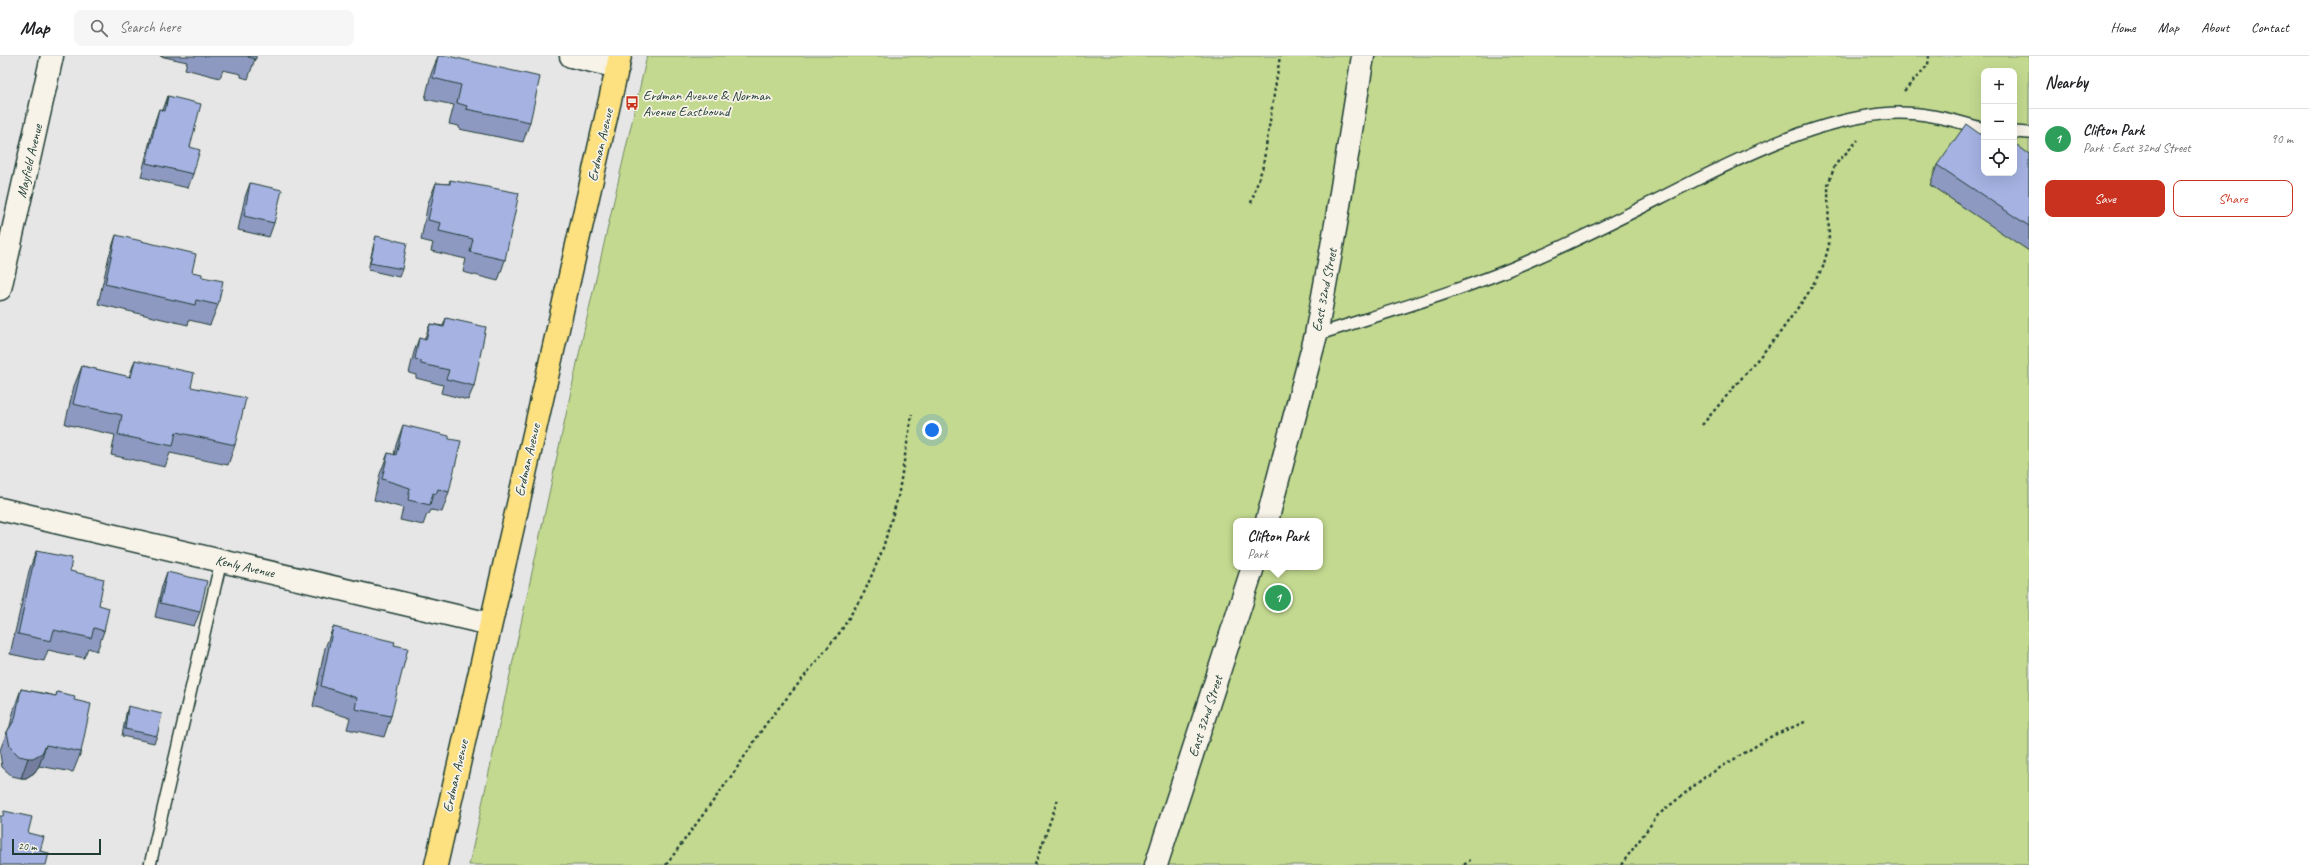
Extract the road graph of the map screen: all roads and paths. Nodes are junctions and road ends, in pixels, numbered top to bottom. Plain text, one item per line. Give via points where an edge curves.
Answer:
1 (52, 56) edge
2 (571, 56) edge
3 (1280, 56) edge
4 (1363, 56) edge
5 (1929, 56) edge
6 (619, 61) edge
7 (1928, 65) dead end
8 (1981, 127) edge
9 (2017, 132) edge
10 (2029, 133) edge
11 (1857, 141) dead end
12 (1251, 204) dead end
13 (0, 289) edge
14 (1316, 335) junction
15 (912, 414) dead end
16 (1702, 425) dead end
17 (0, 509) edge
18 (1268, 518) edge
19 (221, 561) junction
20 (1252, 570) edge
21 (490, 624) junction
22 (1807, 721) dead end
23 (1058, 799) dead end
24 (1470, 860) dead end
25 (150, 865) edge
26 (436, 865) edge
27 (666, 865) edge
28 (1035, 865) edge
29 (1156, 865) edge
30 (1464, 865) edge
31 (1621, 865) edge

1 - 13 street, Mayfield Avenue
2 - 6 street
3 - 12 path via 1263,166
4 - 14 street, East 32nd Street
5 - 7 path
6 - 21 main road, Erdman Avenue
8 - 14 lane via 1936,115 1883,113 1821,127 1771,145 1588,234 1492,277
9 - 10 lane
11 - 16 path via 1835,165 1828,185 1829,246 1823,267 1779,334
14 - 18 street, East 32nd Street
15 - 27 path via 898,497 882,551 865,591 841,631 765,725 733,774
17 - 19 street, Kenly Avenue
19 - 21 street, Kenly Avenue
19 - 25 lane
20 - 29 street, East 32nd Street
21 - 26 main road, Erdman Avenue
22 - 31 path via 1772,736 1705,777 1658,815
23 - 28 path
24 - 30 path

